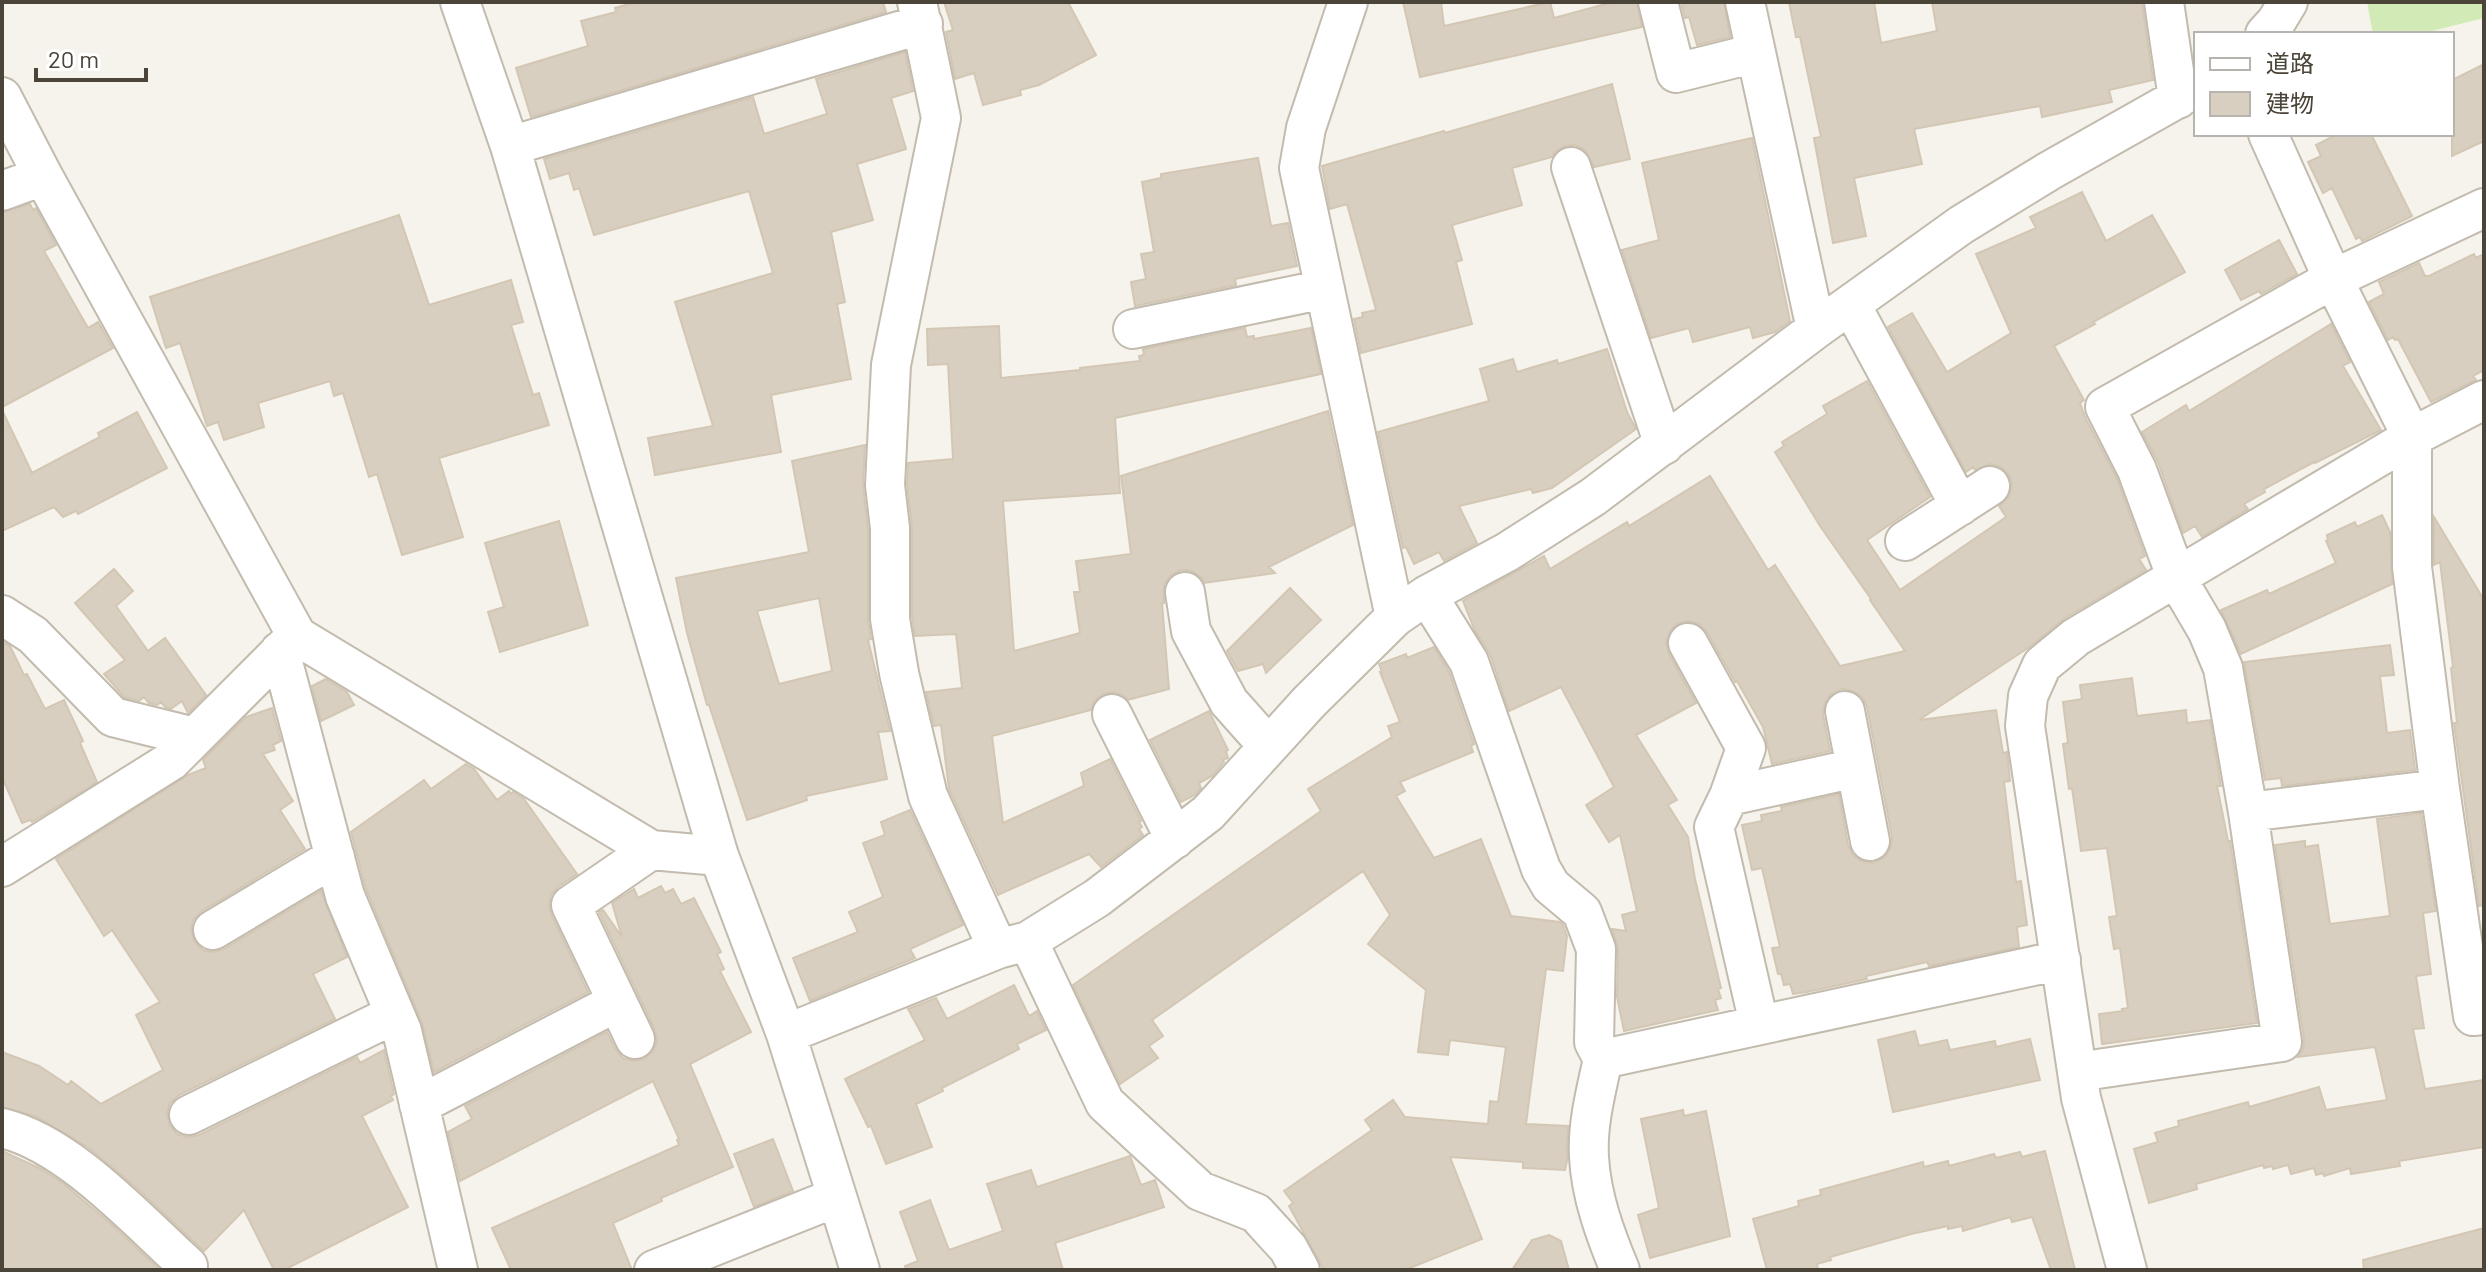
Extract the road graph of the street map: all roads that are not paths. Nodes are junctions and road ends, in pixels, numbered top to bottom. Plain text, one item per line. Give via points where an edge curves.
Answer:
1 (460, 2) edge
2 (1348, 2) edge
3 (1658, 2) edge
4 (1745, 2) edge
5 (2164, 2) edge
6 (2288, 2) edge
7 (920, 13) edge
8 (2267, 32) edge
9 (1756, 53) junction
10 (2187, 94) edge
11 (2, 97) edge
12 (2269, 136) edge
13 (510, 146) junction
14 (1571, 167) dead end
15 (43, 176) junction
16 (2, 191) edge
17 (2484, 208) edge
18 (2333, 279) junction
19 (1325, 289) junction
20 (1851, 305) junction
21 (1133, 329) dead end
22 (1816, 329) junction
23 (2484, 400) edge
24 (2412, 437) junction
25 (1664, 445) junction
26 (1905, 541) dead end
27 (2177, 579) junction
28 (1185, 592) dead end
29 (1427, 595) junction
30 (1395, 617) junction
31 (12, 633) edge
32 (1688, 643) dead end
33 (288, 644) junction
34 (1845, 711) dead end
35 (1112, 714) dead end
36 (194, 737) junction
37 (1268, 746) junction
38 (1856, 768) junction
39 (2440, 789) junction
40 (1729, 796) junction
41 (2248, 812) junction
42 (1175, 839) junction
43 (1870, 841) dead end
44 (651, 850) junction
45 (719, 856) junction
46 (335, 857) junction
47 (2, 867) edge
48 (213, 930) dead end
49 (1013, 945) junction
50 (2061, 960) junction
51 (617, 1002) junction
52 (395, 1014) junction
53 (2484, 1015) edge
54 (1759, 1024) junction
55 (786, 1034) junction
56 (635, 1039) dead end
57 (1603, 1059) junction
58 (2077, 1072) junction
59 (419, 1105) junction
60 (189, 1115) dead end
61 (2, 1128) edge
62 (837, 1197) junction
63 (188, 1266) dead end
64 (678, 1266) edge
65 (458, 1270) edge
66 (860, 1270) edge
67 (1300, 1270) edge
68 (1620, 1270) edge
69 (2127, 1270) edge

1 - 13 street
2 - 19 street via 1306,128 1299,168
3 - 9 street via 1676,73
4 - 9 street
5 - 10 street
6 - 8 street
7 - 13 street
7 - 49 street via 941,118 891,365 885,485 890,619 928,796
9 - 22 street
10 - 20 street via 1961,225
11 - 15 street
12 - 18 street
13 - 45 street
14 - 25 street
15 - 16 street
15 - 33 street
17 - 18 street
18 - 24 street
18 - 27 street via 2105,407 2137,470
19 - 21 street
19 - 30 street
20 - 22 street
20 - 26 street via 1975,496
22 - 25 street
23 - 24 street
24 - 27 street
24 - 39 street via 2412,567
25 - 29 street via 1519,544
27 - 41 street via 2223,668
27 - 50 street via 2076,637 2042,665 2028,696 2025,726
28 - 37 street via 1191,631 1216,679
29 - 30 street
29 - 57 street via 1469,662 1541,869 1551,886 1582,912 1596,949 1594,1042
30 - 37 street
31 - 36 street via 113,717
32 - 40 street via 1746,748
33 - 36 street
33 - 44 street
33 - 46 street
34 - 38 street
35 - 42 street
36 - 47 street via 171,761
37 - 42 street via 1208,813
38 - 40 street
38 - 43 street
39 - 41 street
39 - 53 street via 2473,1016
40 - 54 street via 1714,827
41 - 58 street via 2282,1042
42 - 49 street via 1097,898
44 - 45 street
44 - 51 street via 571,905
45 - 55 street
46 - 48 street
46 - 52 street via 345,896
49 - 55 street
49 - 67 street via 1105,1103 1200,1191 1256,1213
50 - 54 street
50 - 58 street
51 - 56 street
51 - 59 street
52 - 59 street
52 - 60 street
54 - 57 street
55 - 62 street
57 - 68 street via 1588,1156 1597,1207
58 - 69 street
59 - 65 street
61 - 63 street via 23,1133 74,1163
62 - 64 street
62 - 66 street

